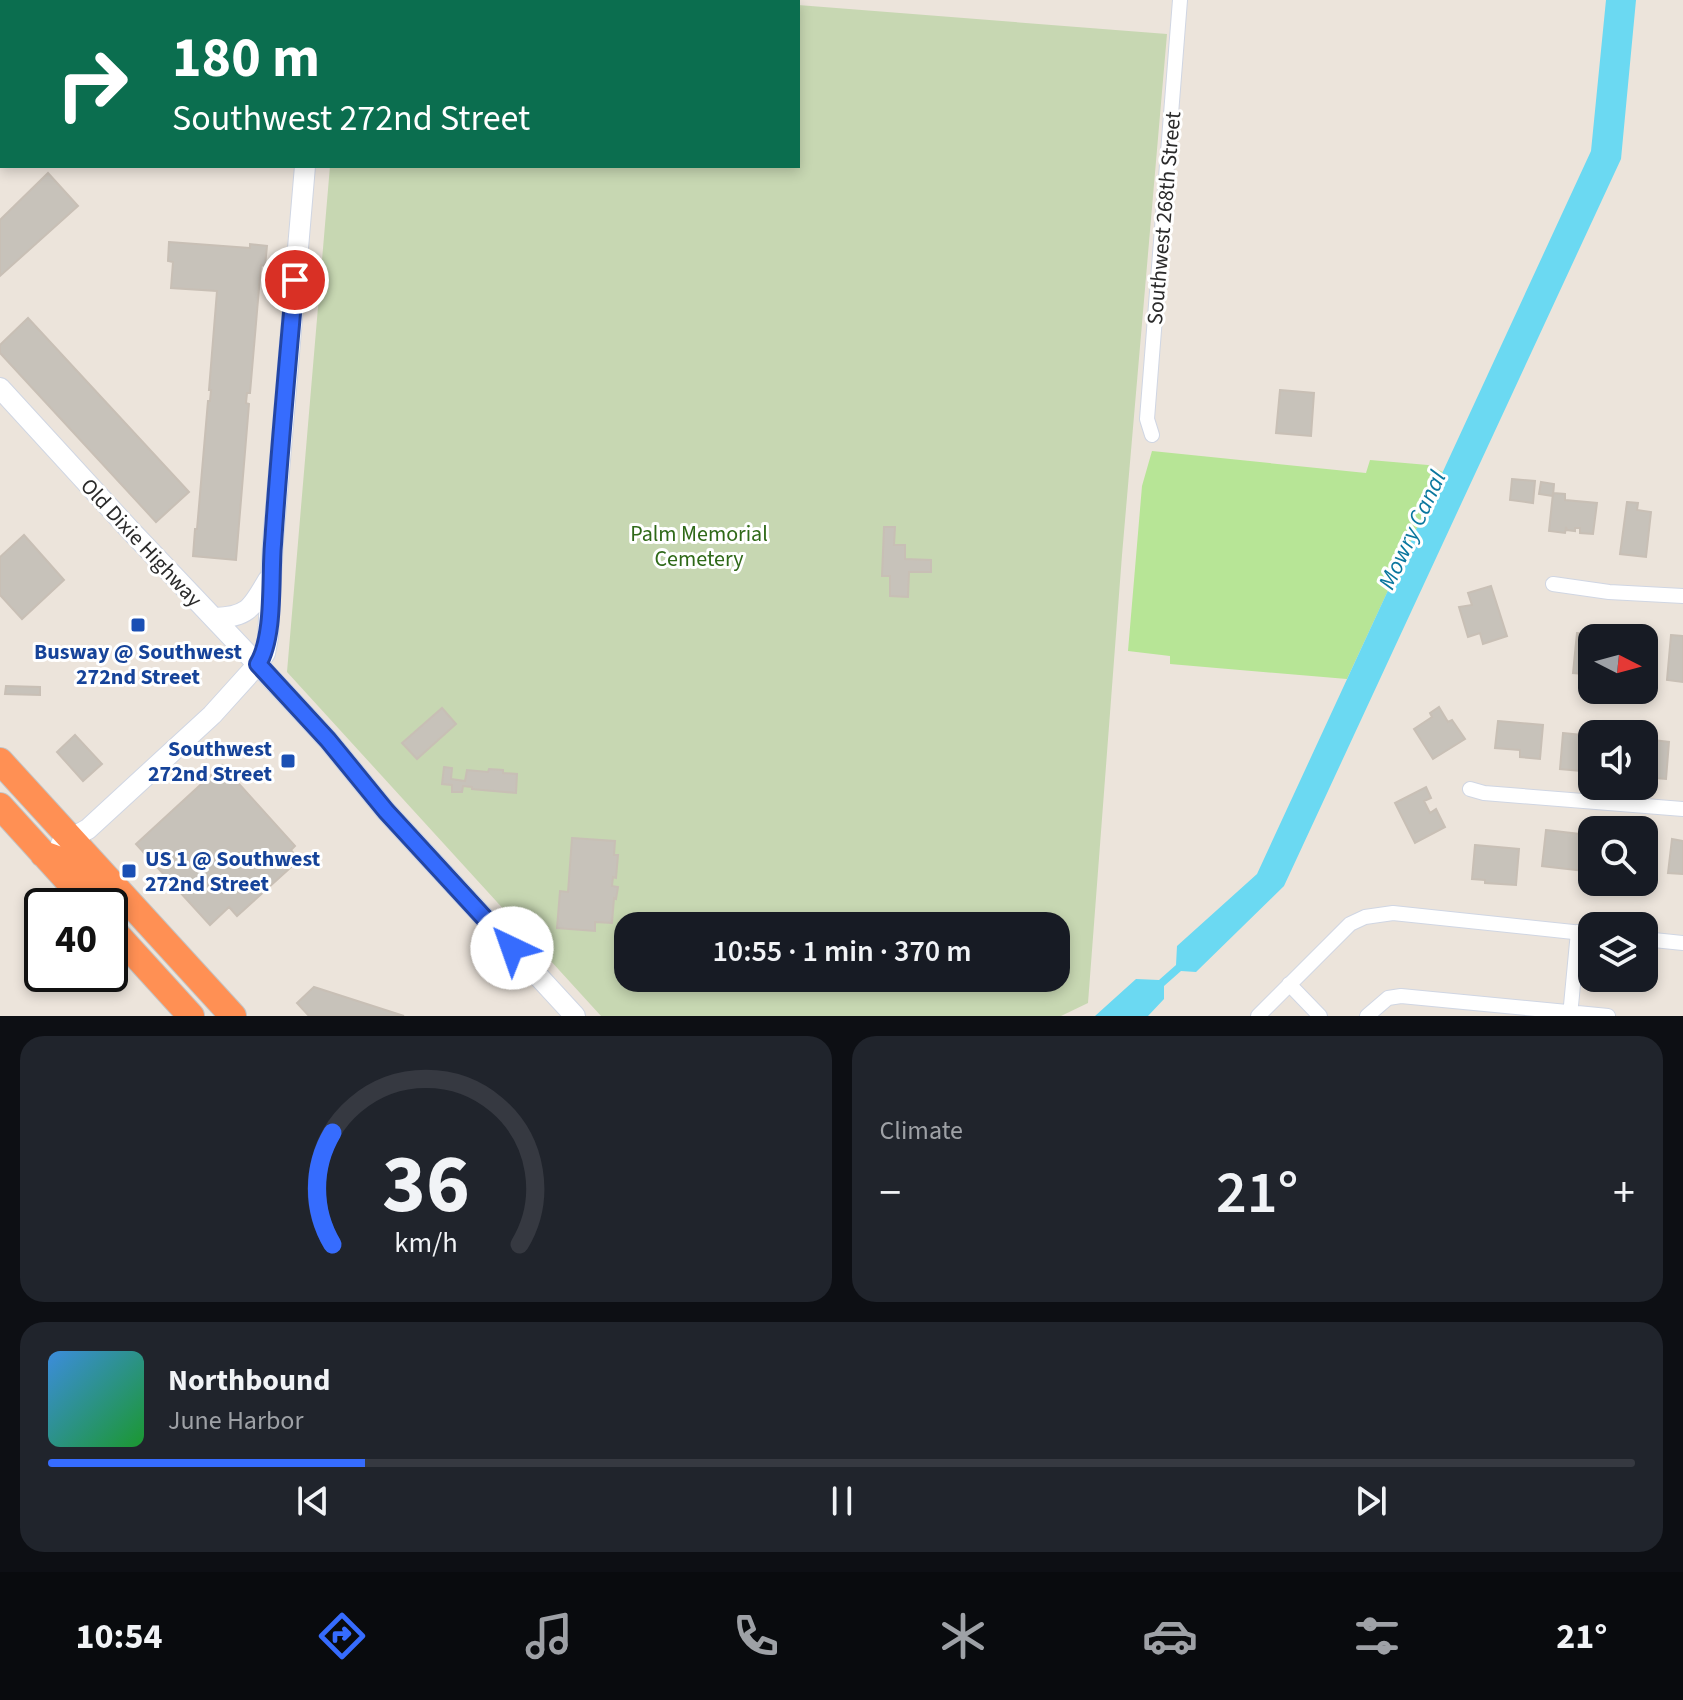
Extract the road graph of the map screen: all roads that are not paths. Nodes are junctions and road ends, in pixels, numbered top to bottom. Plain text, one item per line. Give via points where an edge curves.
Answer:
1 (1180, 0) edge
2 (305, 168) edge
3 (0, 388) edge
4 (1152, 435) dead end
5 (271, 575) junction
6 (1553, 584) dead end
7 (1683, 596) edge
8 (215, 618) junction
9 (258, 664) junction
10 (0, 761) edge
11 (0, 786) edge
12 (1470, 789) dead end
13 (0, 806) edge
14 (1683, 809) edge
15 (71, 839) junction
16 (43, 854) junction
17 (74, 888) edge
18 (1578, 932) edge
19 (1658, 940) edge
20 (1683, 943) edge
21 (128, 947) edge
22 (1578, 971) edge
23 (1289, 984) junction
24 (1570, 1014) edge
25 (191, 1016) edge
26 (217, 1016) edge
27 (233, 1016) edge
28 (575, 1016) edge
29 (1258, 1016) edge
30 (1320, 1016) edge
31 (1367, 1016) edge
32 (1608, 1016) edge

1 - 4 street, Southwest 268th Street via 1147,419
2 - 5 street
3 - 8 street, Old Dixie Highway
5 - 8 street via 248,611
5 - 9 street via 268,637
6 - 7 street
8 - 9 street, Old Dixie Highway
9 - 15 street via 212,715
9 - 28 street, Old Dixie Highway
10 - 15 highway
11 - 15 highway via 39,828
12 - 14 street
13 - 16 highway
15 - 16 street
15 - 27 highway
16 - 17 highway
16 - 26 highway via 83,872
18 - 23 street via 1371,915 1343,929
19 - 20 street
21 - 25 highway
22 - 24 street
23 - 29 street
23 - 30 street
24 - 31 street via 1401,996 1388,998
24 - 32 street

